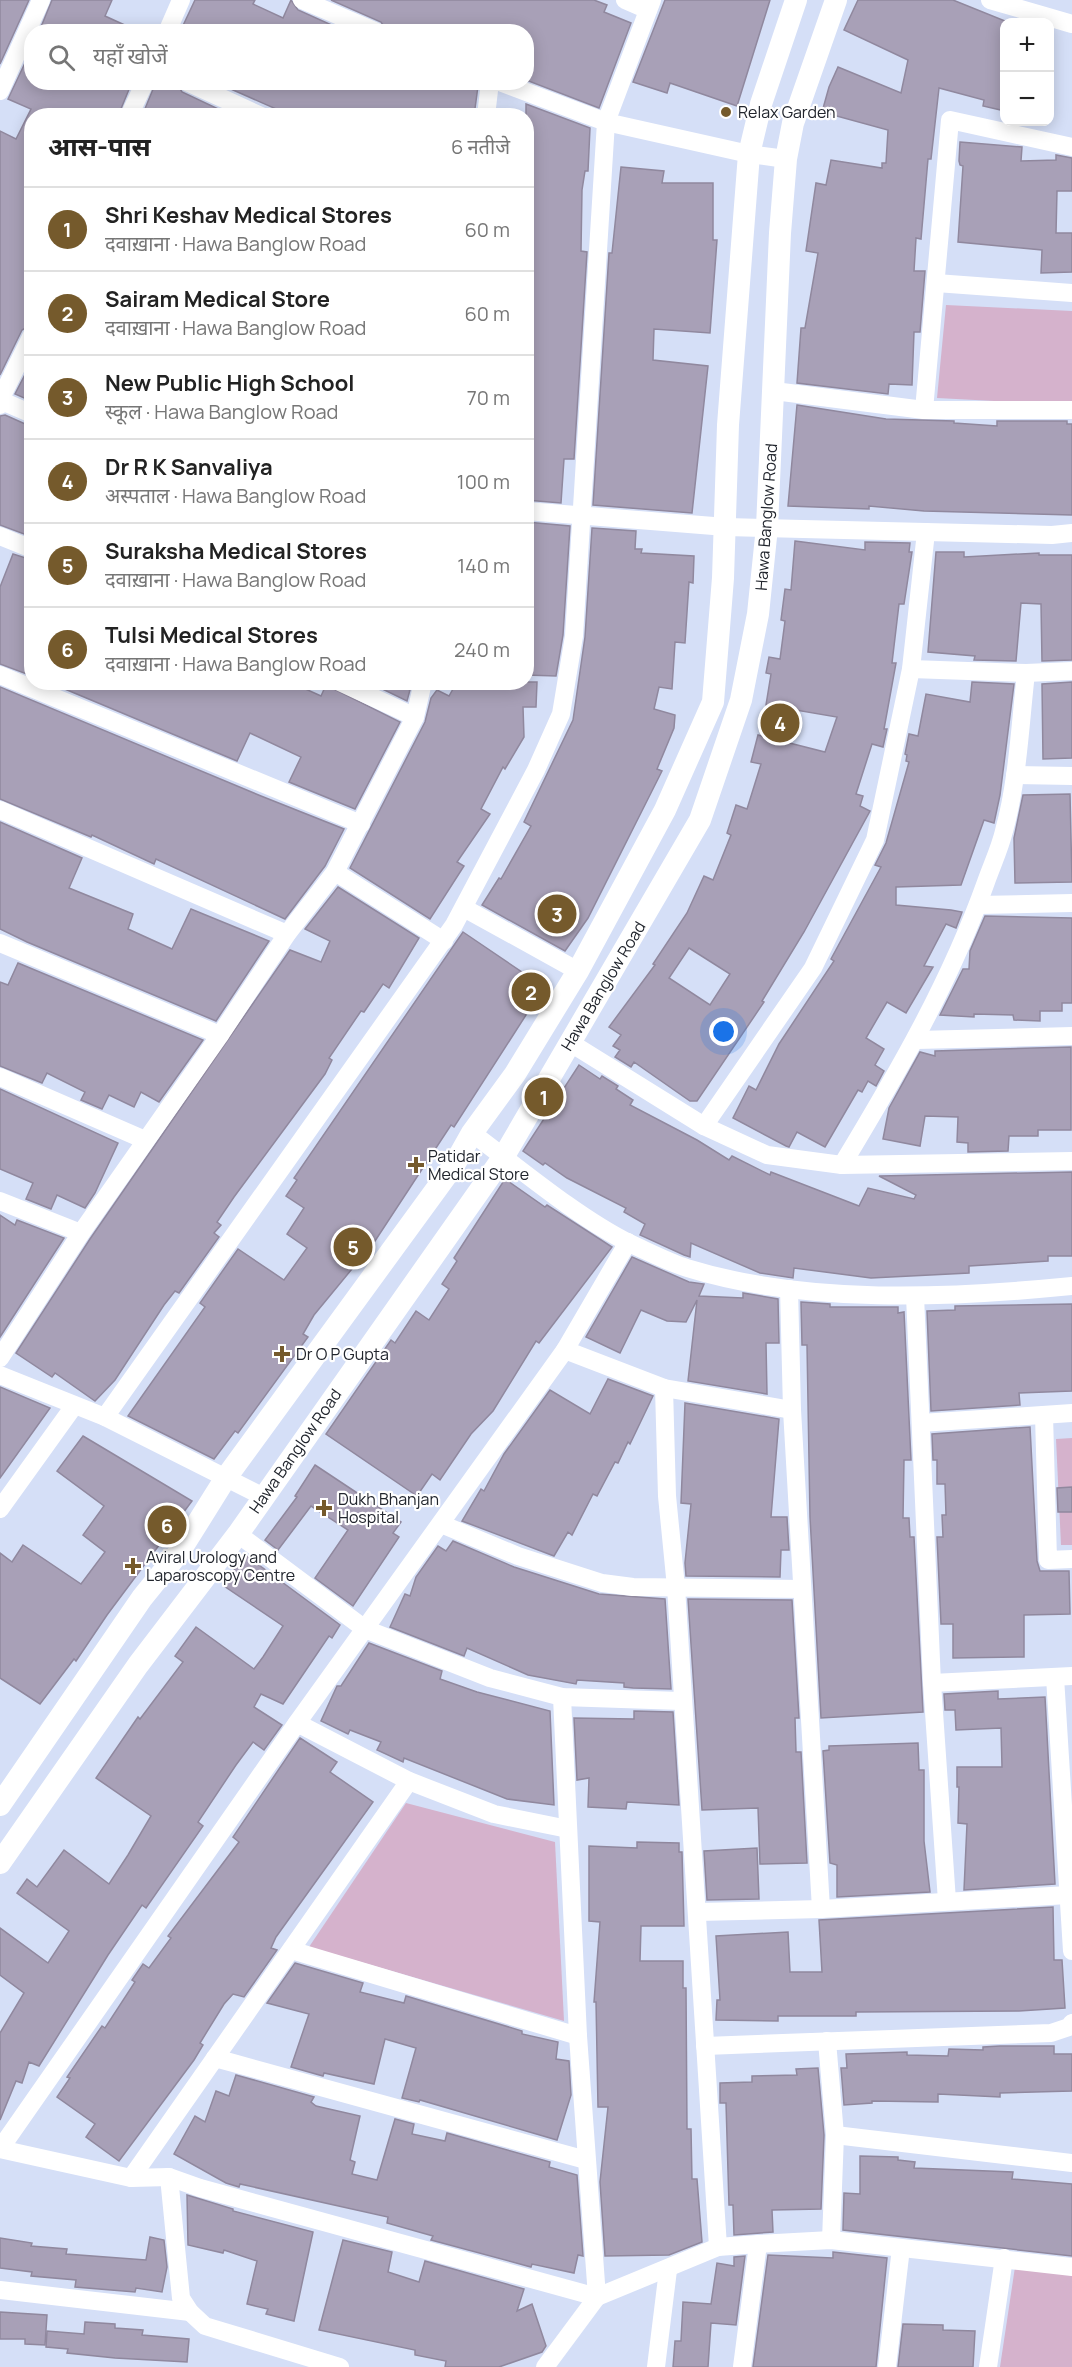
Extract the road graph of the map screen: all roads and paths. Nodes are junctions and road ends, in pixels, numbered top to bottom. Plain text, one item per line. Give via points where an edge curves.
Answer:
1 (41, 0) edge
2 (181, 0) edge
3 (302, 0) edge
4 (625, 0) edge
5 (796, 0) edge
6 (836, 0) edge
7 (990, 0) edge
8 (650, 5) edge
9 (1033, 7) edge
10 (30, 24) edge
11 (170, 24) edge
12 (358, 24) edge
13 (1072, 24) edge
14 (24, 38) edge
15 (141, 90) edge
16 (204, 90) edge
17 (489, 90) edge
18 (521, 90) edge
19 (0, 91) edge
20 (133, 108) edge
21 (244, 108) edge
22 (487, 108) edge
23 (606, 122) junction
24 (1072, 147) edge
25 (749, 154) junction
26 (786, 159) junction
27 (936, 283) junction
28 (1072, 293) edge
29 (24, 353) edge
30 (774, 391) junction
31 (1, 402) edge
32 (924, 410) junction
33 (1072, 410) edge
34 (24, 411) edge
35 (534, 511) edge
36 (581, 514) junction
37 (726, 527) junction
38 (767, 527) junction
39 (926, 532) junction
40 (1072, 533) edge
41 (0, 536) edge
42 (24, 546) edge
43 (911, 669) junction
44 (1072, 671) edge
45 (1026, 673) junction
46 (0, 675) edge
47 (24, 685) edge
48 (36, 690) edge
49 (357, 690) edge
50 (421, 690) edge
51 (415, 717) junction
52 (1015, 775) junction
53 (1072, 776) edge
54 (0, 810) edge
55 (361, 824) junction
56 (335, 872) junction
57 (1072, 903) edge
58 (978, 904) junction
59 (464, 908) junction
60 (287, 934) junction
61 (444, 941) junction
62 (0, 943) edge
63 (578, 971) junction
64 (220, 1035) junction
65 (1072, 1036) edge
66 (916, 1040) junction
67 (569, 1042) junction
68 (0, 1077) edge
69 (704, 1126) junction
70 (472, 1133) junction
71 (146, 1140) junction
72 (504, 1156) junction
73 (1072, 1161) edge
74 (842, 1165) junction
75 (0, 1201) edge
76 (81, 1233) junction
77 (628, 1242) junction
78 (1072, 1286) edge
79 (789, 1289) junction
80 (915, 1296) junction
81 (565, 1350) junction
82 (0, 1358) edge
83 (0, 1375) edge
84 (664, 1388) junction
85 (74, 1406) junction
86 (792, 1410) junction
87 (1072, 1413) edge
88 (1044, 1415) junction
89 (105, 1417) junction
90 (921, 1423) junction
91 (225, 1479) junction
92 (262, 1496) junction
93 (0, 1509) edge
94 (441, 1524) junction
95 (238, 1534) junction
96 (1072, 1559) edge
97 (676, 1587) junction
98 (802, 1589) junction
99 (365, 1629) junction
100 (1064, 1677) edge
101 (932, 1683) junction
102 (562, 1697) junction
103 (681, 1701) junction
104 (297, 1724) junction
105 (409, 1781) junction
106 (0, 1805) edge
107 (568, 1829) junction
108 (0, 1863) edge
109 (1068, 1895) junction
110 (947, 1901) junction
111 (821, 1909) junction
112 (698, 1912) junction
113 (291, 1950) junction
114 (1072, 1951) edge
115 (1072, 2023) edge
116 (578, 2036) junction
117 (827, 2041) junction
118 (705, 2046) junction
119 (215, 2058) junction
120 (835, 2135) junction
121 (0, 2149) edge
122 (586, 2160) junction
123 (1072, 2163) edge
124 (169, 2177) junction
125 (131, 2178) junction
126 (831, 2240) junction
127 (758, 2244) junction
128 (718, 2247) junction
129 (901, 2248) junction
130 (1004, 2258) junction
131 (1072, 2267) edge
132 (669, 2270) junction
133 (0, 2290) edge
134 (597, 2297) junction
135 (190, 2312) junction
136 (340, 2367) edge
137 (545, 2367) edge
138 (656, 2367) edge
139 (742, 2367) edge
140 (887, 2367) edge
141 (988, 2367) edge

1 - 10 street
2 - 11 street
3 - 12 street
4 - 8 street
5 - 25 street, Hawa Banglow Road via 761,104
6 - 26 street, Hawa Banglow Road via 793,123
7 - 9 street
8 - 23 street
9 - 13 street
14 - 19 street
15 - 20 street
16 - 21 street
17 - 22 street
18 - 23 street
23 - 25 street
23 - 36 street
24 - 27 street via 950,120
25 - 26 street
25 - 37 street, Hawa Banglow Road via 728,425
26 - 30 street, Hawa Banglow Road
27 - 28 street
27 - 32 street
29 - 31 street
30 - 32 street
30 - 38 street, Hawa Banglow Road
31 - 34 street
32 - 33 street
35 - 36 street
36 - 37 street
36 - 59 street via 574,636 561,714 536,771
37 - 38 street
37 - 63 street, Hawa Banglow Road via 713,702 665,810
38 - 39 street
38 - 67 street, Hawa Banglow Road via 758,614 741,700 700,820
39 - 40 street
39 - 43 street
41 - 42 street
43 - 45 street
43 - 69 street via 875,840 813,968
44 - 45 street
45 - 52 street
46 - 47 street
48 - 55 street
49 - 51 street
50 - 51 street
51 - 55 street
52 - 53 street
52 - 58 street via 1004,831
54 - 60 street
55 - 56 street
56 - 60 street
56 - 61 street
57 - 58 street
58 - 66 street
59 - 61 street
59 - 63 street
60 - 64 street
61 - 89 street
62 - 64 street
63 - 70 street, Hawa Banglow Road via 515,1074
64 - 71 street
65 - 66 street
66 - 74 street
67 - 69 street
67 - 72 street, Hawa Banglow Road
68 - 71 street
69 - 74 street via 767,1155
70 - 72 street
70 - 91 street, Hawa Banglow Road via 454,1165
71 - 76 street
72 - 77 street
72 - 92 street, Hawa Banglow Road
73 - 74 street
75 - 76 street
76 - 82 street
77 - 79 street via 687,1268
77 - 81 street
78 - 80 street via 978,1295
79 - 80 street
79 - 86 street
80 - 90 street
81 - 84 street
81 - 94 street
83 - 85 street
84 - 86 street
84 - 97 street via 667,1496
85 - 89 street
85 - 93 street
86 - 98 street
87 - 88 street
88 - 90 street
88 - 96 street via 1048,1560
89 - 91 street
90 - 101 street
91 - 92 street
91 - 106 street, Hawa Banglow Road via 180,1551 142,1598
92 - 95 street, Hawa Banglow Road
94 - 97 street via 518,1556 602,1583
94 - 99 street
95 - 99 street
95 - 108 street, Hawa Banglow Road via 138,1665
97 - 98 street
97 - 103 street
98 - 111 street
99 - 102 street via 490,1678
99 - 104 street
100 - 101 street
100 - 109 street
101 - 110 street
102 - 103 street
102 - 107 street
103 - 112 street
104 - 105 street
104 - 121 street
105 - 107 street via 494,1814
105 - 113 street
107 - 116 street
109 - 110 street
109 - 114 street
110 - 111 street
111 - 112 street
112 - 118 street
113 - 116 street
113 - 119 street
115 - 117 street via 1051,2032
116 - 122 street
117 - 118 street
117 - 120 street
118 - 128 street
119 - 122 street
119 - 125 street
120 - 123 street
120 - 126 street
121 - 125 street
122 - 134 street
124 - 125 street
124 - 134 street
124 - 135 street via 181,2298
126 - 127 street
126 - 129 street
127 - 128 street
127 - 139 street
128 - 132 street
129 - 130 street
129 - 140 street
130 - 131 street
130 - 141 street
132 - 134 street
132 - 138 street
133 - 135 street
134 - 137 street
135 - 136 street via 205,2326

